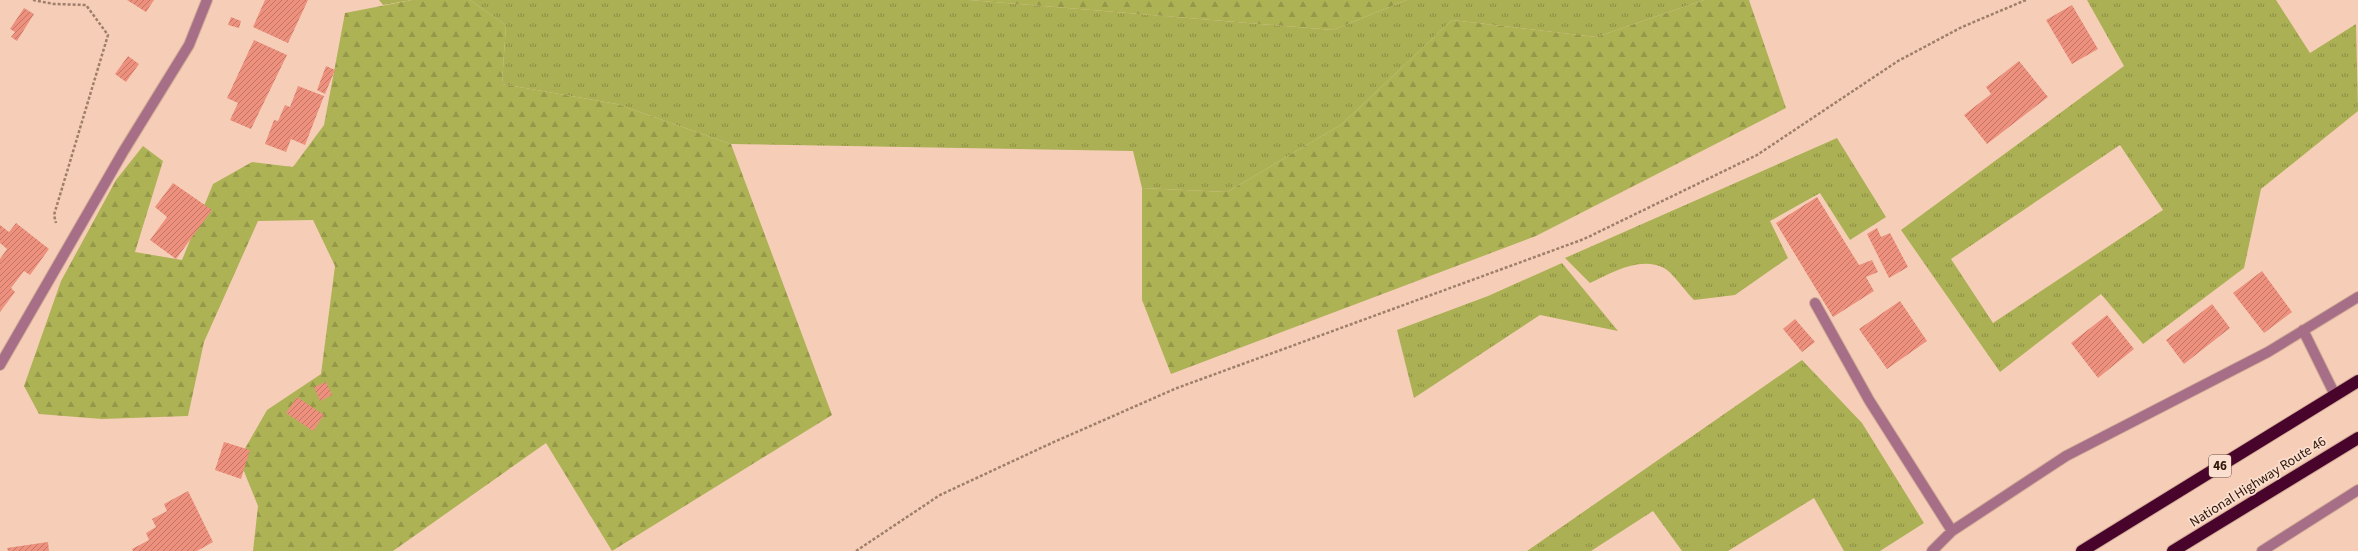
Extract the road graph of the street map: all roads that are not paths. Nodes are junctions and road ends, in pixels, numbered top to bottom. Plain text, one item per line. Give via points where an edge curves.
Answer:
1 (206, 0) edge
2 (2358, 297) edge
3 (1815, 303) dead end
4 (2303, 330) junction
5 (0, 364) edge
6 (2358, 381) edge
7 (2335, 395) junction
8 (2358, 438) edge
9 (2358, 490) edge
10 (1952, 531) junction
11 (1932, 551) edge
12 (2082, 551) edge
13 (2173, 551) edge
14 (2262, 551) edge

1 - 5 street via 189,45 123,152
2 - 4 street
3 - 10 street via 1868,400
4 - 7 street
4 - 10 street via 2268,352 2066,456
6 - 7 highway, 46
7 - 12 highway, 46
8 - 13 highway, National Highway Route 46
9 - 14 street
10 - 11 street

